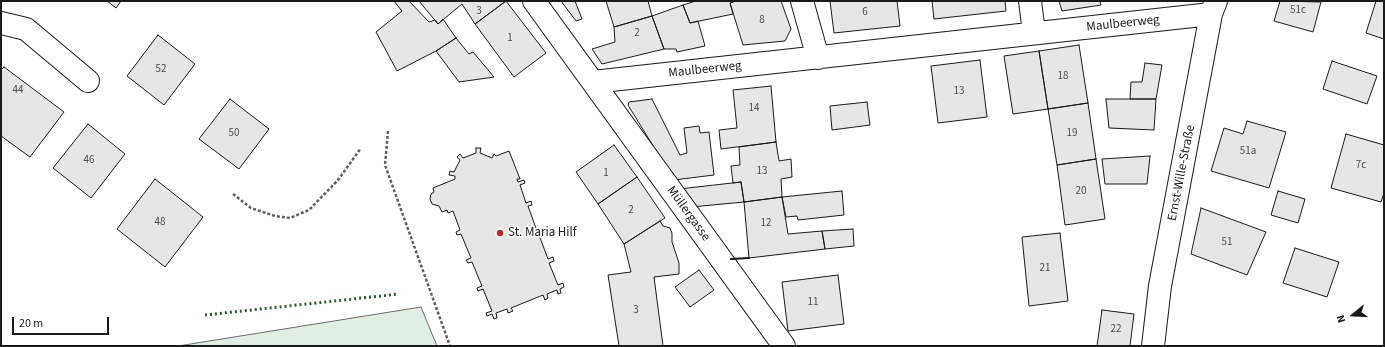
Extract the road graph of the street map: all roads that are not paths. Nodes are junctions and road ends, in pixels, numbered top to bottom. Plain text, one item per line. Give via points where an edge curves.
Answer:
1 (534, 1) edge
2 (802, 1) edge
3 (1030, 1) edge
4 (1214, 7) edge
5 (1, 23) edge
6 (1034, 34) junction
7 (818, 58) junction
8 (88, 81) dead end
9 (593, 82) junction
10 (784, 346) edge
11 (1153, 346) edge

1 - 9 street, Müllergasse
2 - 7 street
3 - 6 street
4 - 6 street, Maulbeerweg
4 - 11 street, Ernst-Wille-Straße via 1160,286
5 - 8 street via 26,29
6 - 7 street, Maulbeerweg
7 - 9 street, Maulbeerweg
9 - 10 street, Müllergasse

